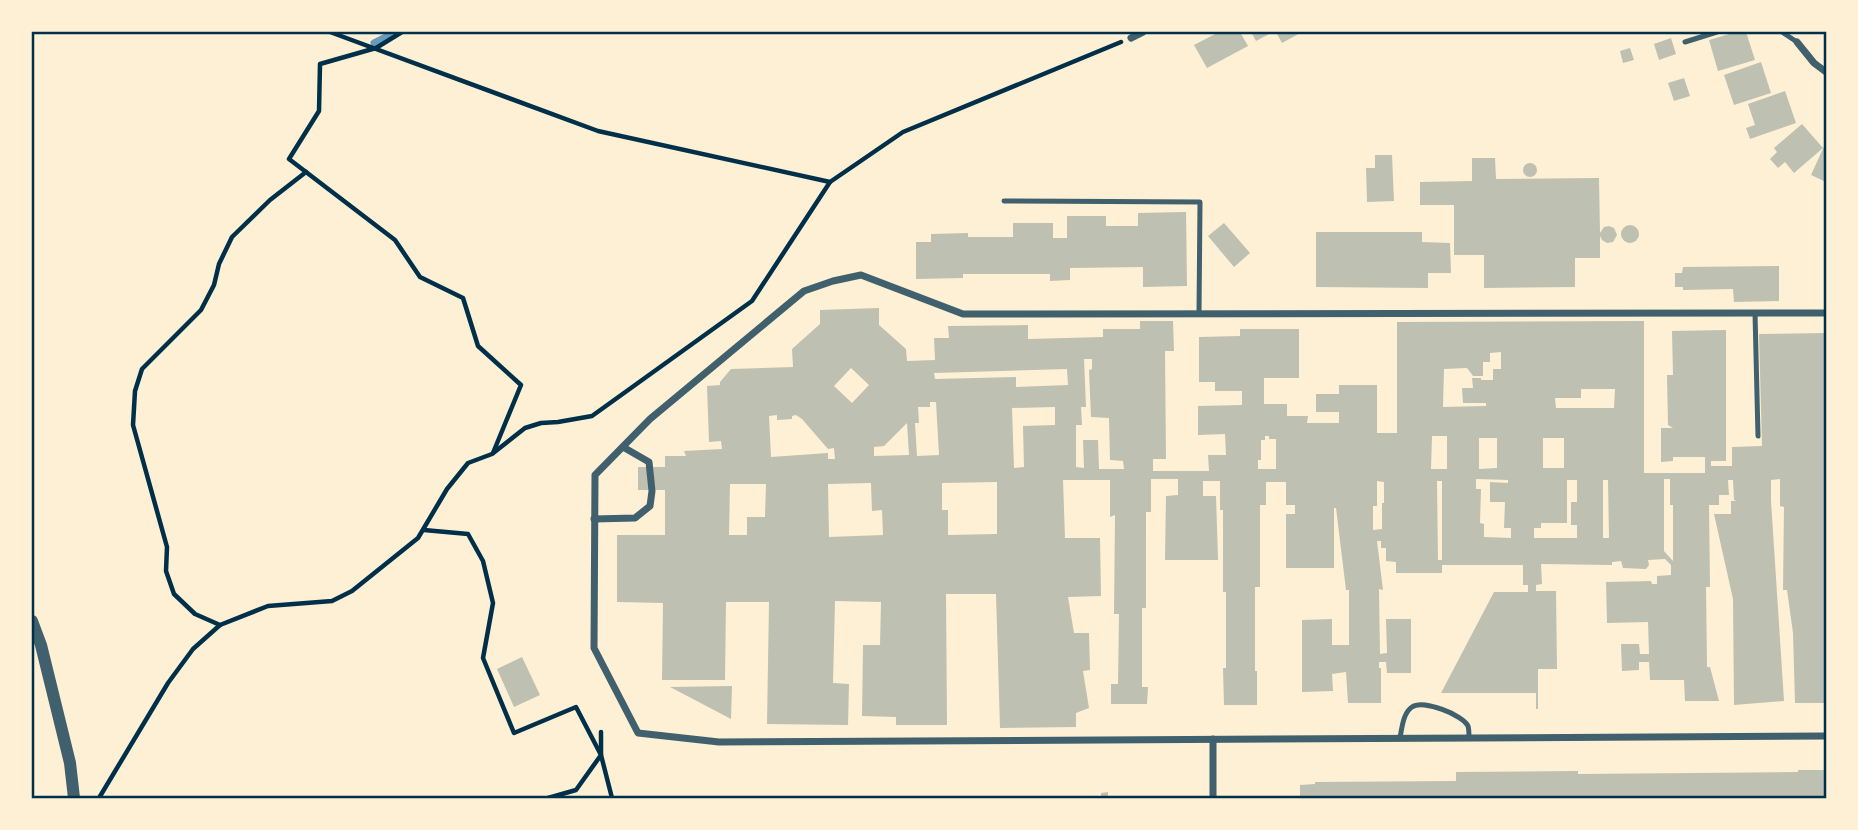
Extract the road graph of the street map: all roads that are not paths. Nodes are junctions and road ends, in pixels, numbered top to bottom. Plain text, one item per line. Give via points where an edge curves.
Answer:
1 (1143, 32) edge
2 (1717, 32) edge
3 (1782, 32) edge
4 (1131, 38) road end
5 (1685, 42) dead end
6 (1797, 42) joint
7 (1826, 72) edge
8 (1004, 201) dead end
9 (1755, 313) junction
10 (1826, 313) edge
11 (1199, 314) junction
12 (1758, 436) dead end
13 (623, 447) junction
14 (594, 519) junction
15 (32, 621) edge
16 (1826, 736) edge
17 (1401, 738) junction
18 (1469, 738) junction
19 (1213, 739) junction
20 (74, 799) edge
21 (1213, 799) edge

1 - 4 street
2 - 5 lane
3 - 6 lane
6 - 7 street
8 - 11 lane via 1200,202
9 - 10 street
9 - 11 street
9 - 12 lane
11 - 13 street via 963,314 861,275 833,281 804,291 650,419
13 - 14 street via 595,475
13 - 14 street via 649,462 650,506 635,518
14 - 19 street via 594,648 638,733 736,742
15 - 20 street via 70,762
16 - 18 street
17 - 18 street
17 - 18 lane via 1406,715 1421,704 1463,720
17 - 19 street
19 - 21 street

